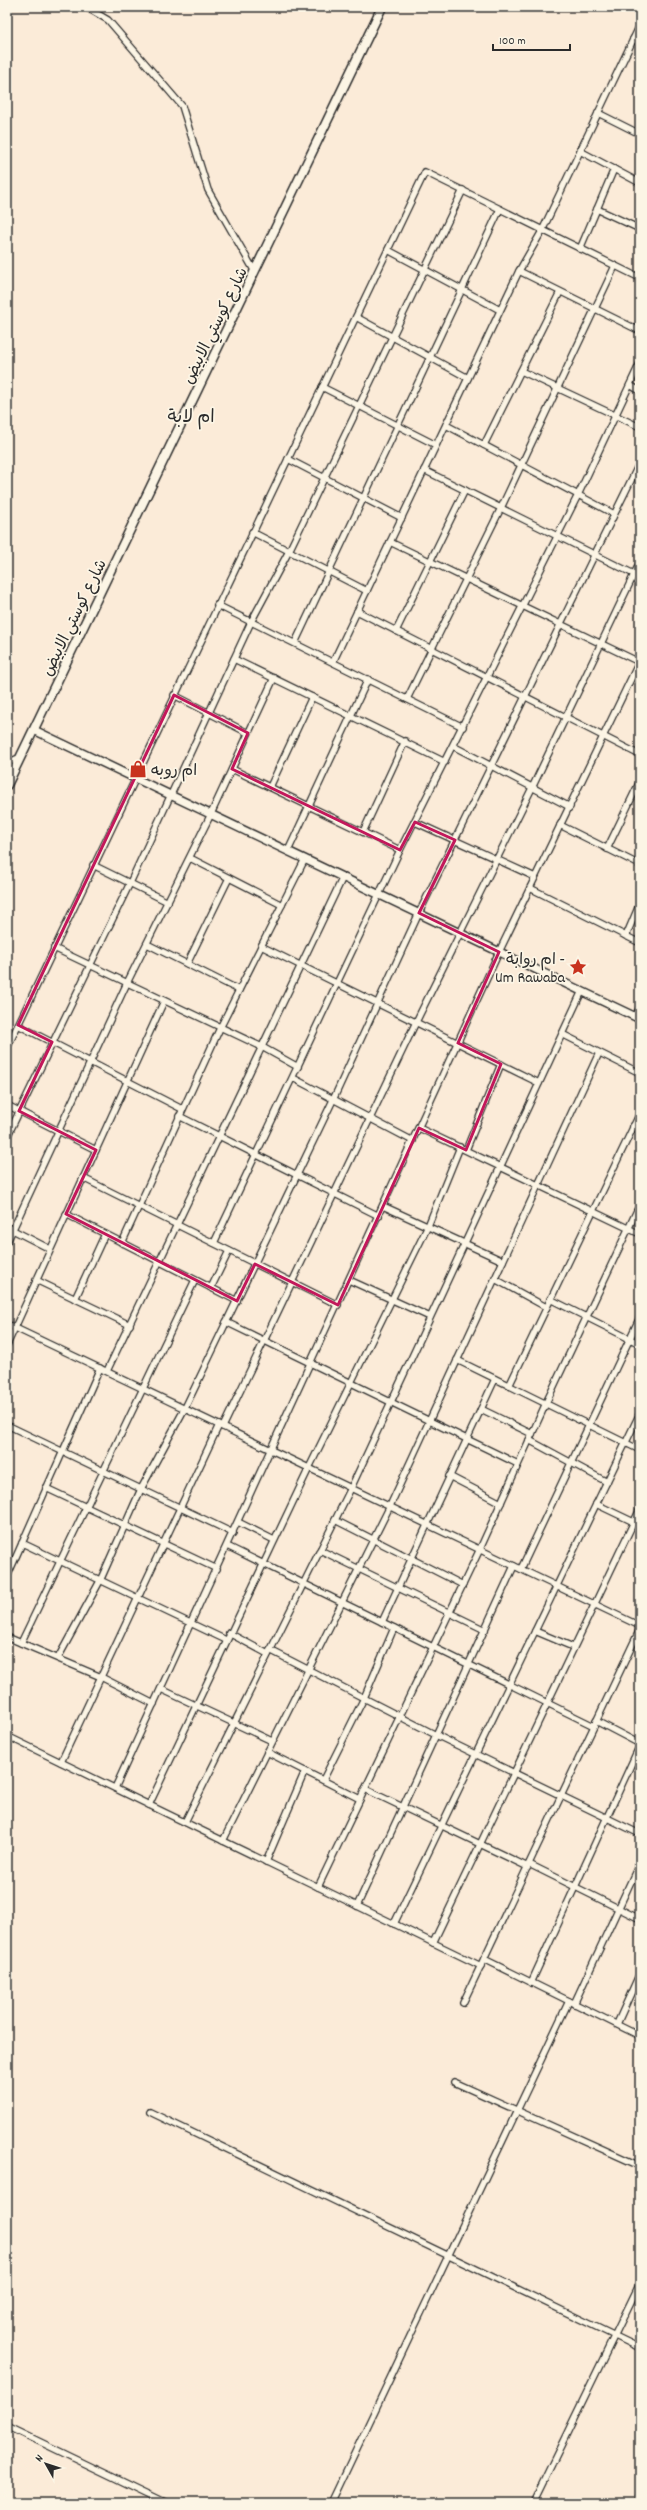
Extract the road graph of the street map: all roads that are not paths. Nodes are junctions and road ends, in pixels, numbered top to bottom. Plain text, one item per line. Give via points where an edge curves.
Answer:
1 (86, 7) edge
2 (382, 7) edge
3 (640, 25) edge
4 (633, 39) junction
5 (640, 42) edge
6 (598, 113) junction
7 (640, 134) edge
8 (580, 151) junction
9 (614, 169) junction
10 (640, 183) edge
11 (463, 190) junction
12 (500, 209) junction
13 (597, 209) junction
14 (640, 228) edge
15 (542, 231) junction
16 (580, 249) junction
17 (388, 250) junction
18 (615, 266) junction
19 (425, 270) junction
20 (519, 271) junction
21 (255, 272) junction
22 (640, 278) edge
23 (461, 290) junction
24 (560, 292) junction
25 (594, 309) junction
26 (500, 310) junction
27 (356, 317) junction
28 (640, 331) edge
29 (393, 337) junction
30 (429, 357) junction
31 (640, 363) edge
32 (521, 371) junction
33 (468, 378) junction
34 (630, 385) junction
35 (322, 387) junction
36 (557, 388) junction
37 (640, 391) edge
38 (359, 406) junction
39 (615, 415) junction
40 (397, 425) junction
41 (446, 425) junction
42 (640, 427) edge
43 (436, 445) junction
44 (484, 445) junction
45 (288, 459) junction
46 (521, 465) junction
47 (639, 465) edge
48 (424, 470) junction
49 (324, 478) junction
50 (465, 490) junction
51 (578, 495) junction
52 (362, 498) junction
53 (502, 508) junction
54 (614, 514) junction
55 (402, 518) junction
56 (252, 532) junction
57 (558, 536) junction
58 (390, 542) junction
59 (289, 551) junction
60 (595, 554) junction
61 (430, 562) junction
62 (640, 562) edge
63 (328, 571) junction
64 (637, 575) edge
65 (466, 579) junction
66 (367, 591) junction
67 (218, 605) junction
68 (523, 606) junction
69 (357, 611) junction
70 (251, 622) junction
71 (560, 624) junction
72 (396, 631) junction
73 (295, 643) junction
74 (601, 644) junction
75 (432, 649) junction
76 (234, 659) junction
77 (640, 661) edge
78 (333, 662) junction
79 (487, 677) junction
80 (274, 678) junction
81 (368, 680) junction
82 (174, 695) junction
83 (525, 696) junction
84 (312, 697) junction
85 (408, 699) junction
86 (209, 713) junction
87 (351, 716) junction
88 (566, 717) junction
89 (463, 727) junction
90 (34, 730) junction
91 (248, 733) junction
92 (603, 736) junction
93 (405, 741) junction
94 (453, 746) junction
95 (640, 755) edge
96 (21, 757) junction
97 (445, 762) junction
98 (7, 763) edge
99 (491, 766) junction
100 (232, 769) junction
101 (134, 778) junction
102 (640, 781) edge
103 (7, 785) edge
104 (270, 787) junction
105 (532, 788) junction
106 (170, 795) junction
107 (309, 806) junction
108 (570, 807) junction
109 (211, 814) junction
110 (415, 822) junction
111 (560, 825) junction
112 (363, 832) junction
113 (455, 840) junction
114 (608, 848) junction
115 (400, 850) junction
116 (288, 851) junction
117 (190, 858) junction
118 (305, 859) junction
119 (496, 859) junction
120 (640, 864) edge
121 (93, 865) junction
122 (343, 877) junction
123 (535, 877) junction
124 (229, 878) junction
125 (130, 883) junction
126 (530, 888) junction
127 (380, 895) junction
128 (168, 902) junction
129 (640, 903) edge
130 (282, 905) junction
131 (419, 914) junction
132 (460, 933) junction
133 (626, 936) junction
134 (640, 943) edge
135 (147, 944) junction
136 (261, 946) junction
137 (54, 948) junction
138 (500, 952) junction
139 (186, 964) junction
140 (89, 965) junction
141 (301, 965) junction
142 (127, 983) junction
143 (338, 984) junction
144 (239, 990) junction
145 (582, 991) junction
146 (164, 1001) junction
147 (377, 1003) junction
148 (640, 1007) edge
149 (638, 1018) edge
150 (416, 1022) junction
151 (18, 1025) junction
152 (220, 1028) junction
153 (562, 1034) junction
154 (52, 1042) junction
155 (458, 1043) junction
156 (262, 1047) junction
157 (7, 1048) edge
158 (600, 1053) junction
159 (90, 1063) junction
160 (501, 1064) junction
161 (298, 1067) junction
162 (640, 1073) edge
163 (293, 1078) junction
164 (128, 1082) junction
165 (539, 1083) junction
166 (333, 1100) junction
167 (7, 1105) edge
168 (182, 1109) junction
169 (19, 1111) junction
170 (640, 1113) edge
171 (179, 1116) junction
172 (370, 1119) junction
173 (634, 1126) junction
174 (419, 1128) junction
175 (640, 1130) edge
176 (59, 1131) junction
177 (7, 1136) edge
178 (219, 1136) junction
179 (413, 1141) junction
180 (463, 1148) junction
181 (96, 1150) junction
182 (256, 1155) junction
183 (501, 1166) junction
184 (297, 1175) junction
185 (83, 1178) junction
186 (539, 1184) junction
187 (334, 1193) junction
188 (640, 1204) edge
189 (138, 1206) junction
190 (383, 1206) junction
191 (592, 1211) junction
192 (66, 1214) junction
193 (379, 1216) junction
194 (177, 1225) junction
195 (428, 1226) junction
196 (628, 1228) junction
197 (10, 1229) edge
198 (105, 1234) junction
199 (640, 1234) edge
200 (7, 1242) edge
201 (465, 1242) junction
202 (122, 1243) junction
203 (214, 1243) junction
204 (50, 1250) junction
205 (229, 1251) junction
206 (503, 1261) junction
207 (159, 1262) junction
208 (255, 1264) junction
209 (495, 1279) junction
210 (36, 1280) junction
211 (195, 1280) junction
212 (349, 1280) junction
213 (293, 1283) junction
214 (211, 1288) junction
215 (75, 1299) junction
216 (392, 1299) junction
217 (550, 1299) junction
218 (237, 1301) junction
219 (338, 1305) junction
220 (546, 1307) junction
221 (430, 1317) junction
222 (640, 1317) edge
223 (587, 1318) junction
224 (226, 1322) junction
225 (7, 1324) edge
226 (130, 1324) junction
227 (14, 1327) junction
228 (630, 1339) junction
229 (265, 1341) junction
230 (640, 1344) edge
231 (7, 1345) edge
232 (457, 1360) junction
233 (311, 1364) junction
234 (100, 1368) junction
235 (107, 1372) junction
236 (495, 1379) junction
237 (350, 1384) junction
238 (509, 1386) junction
239 (142, 1388) junction
240 (390, 1403) junction
241 (546, 1404) junction
242 (185, 1408) junction
243 (481, 1408) junction
244 (640, 1413) edge
245 (429, 1421) junction
246 (7, 1424) edge
247 (589, 1425) junction
248 (221, 1426) junction
249 (531, 1437) junction
250 (467, 1439) junction
251 (626, 1443) junction
252 (272, 1450) junction
253 (640, 1450) edge
254 (63, 1451) junction
255 (571, 1463) junction
256 (518, 1464) junction
257 (309, 1468) junction
258 (102, 1470) junction
259 (449, 1476) junction
260 (607, 1482) junction
261 (46, 1488) junction
262 (141, 1488) junction
263 (351, 1488) junction
264 (501, 1503) junction
265 (596, 1504) junction
266 (390, 1506) junction
267 (85, 1507) junction
268 (180, 1507) junction
269 (640, 1509) edge
270 (335, 1520) junction
271 (238, 1522) junction
272 (634, 1522) junction
273 (427, 1524) junction
274 (640, 1525) edge
275 (125, 1526) junction
276 (233, 1533) junction
277 (274, 1540) junction
278 (373, 1540) junction
279 (22, 1543) junction
280 (163, 1544) junction
281 (227, 1546) junction
282 (480, 1549) junction
283 (320, 1550) junction
284 (410, 1558) junction
285 (59, 1561) junction
286 (263, 1563) junction
287 (514, 1566) junction
288 (217, 1569) junction
289 (520, 1569) junction
290 (358, 1570) junction
291 (7, 1577) edge
292 (100, 1581) junction
293 (303, 1583) junction
294 (463, 1585) junction
295 (557, 1586) junction
296 (396, 1588) junction
297 (137, 1599) junction
298 (342, 1602) junction
299 (593, 1603) junction
300 (450, 1612) junction
301 (382, 1622) junction
302 (191, 1624) junction
303 (640, 1627) edge
304 (394, 1628) junction
305 (484, 1630) junction
306 (535, 1631) junction
307 (229, 1633) junction
308 (7, 1637) edge
309 (226, 1640) junction
310 (21, 1643) junction
311 (433, 1647) junction
312 (573, 1647) junction
313 (269, 1652) junction
314 (58, 1658) junction
315 (468, 1665) junction
316 (309, 1669) junction
317 (101, 1677) junction
318 (509, 1685) junction
319 (161, 1689) junction
320 (364, 1698) junction
321 (546, 1703) junction
322 (154, 1704) junction
323 (196, 1706) junction
324 (399, 1717) junction
325 (234, 1723) junction
326 (595, 1724) junction
327 (436, 1735) junction
328 (7, 1736) edge
329 (272, 1741) junction
330 (640, 1744) edge
331 (267, 1752) junction
332 (476, 1754) junction
333 (61, 1762) junction
334 (305, 1771) junction
335 (514, 1772) junction
336 (324, 1780) junction
337 (115, 1788) junction
338 (365, 1789) junction
339 (562, 1795) junction
340 (360, 1798) junction
341 (149, 1805) junction
342 (402, 1807) junction
343 (607, 1816) junction
344 (185, 1822) junction
345 (441, 1826) junction
346 (640, 1834) edge
347 (223, 1841) junction
348 (479, 1845) junction
349 (266, 1862) junction
350 (640, 1862) edge
351 (528, 1866) junction
352 (318, 1887) junction
353 (575, 1887) junction
354 (357, 1906) junction
355 (619, 1908) junction
356 (640, 1919) edge
357 (394, 1924) junction
358 (433, 1943) junction
359 (484, 1959) junction
360 (481, 1966) junction
361 (640, 1973) edge
362 (531, 1983) junction
363 (572, 2002) junction
364 (463, 2003) dead end
365 (617, 2024) junction
366 (640, 2036) edge
367 (454, 2082) dead end
368 (518, 2111) junction
369 (150, 2112) dead end
370 (640, 2166) edge
371 (449, 2256) junction
372 (640, 2283) edge
373 (614, 2336) junction
374 (640, 2348) edge
375 (7, 2426) edge
376 (640, 2496) edge
377 (167, 2503) edge
378 (331, 2503) edge
379 (533, 2503) edge
380 (636, 2503) edge

1 - 21 street via 108,20 182,106 208,190
2 - 21 highway, شارع كوستي الابيض
3 - 4 street
4 - 5 street
4 - 6 street
6 - 7 street
6 - 8 street
8 - 9 street
8 - 15 street
9 - 10 street
9 - 13 street
11 - 12 street
11 - 17 street via 425,172
11 - 19 street
12 - 15 street
12 - 23 street
13 - 14 street
13 - 16 street
15 - 16 street
15 - 20 street
16 - 18 street
17 - 19 street
17 - 27 street
18 - 22 street
18 - 25 street
19 - 23 street
19 - 29 street
20 - 24 street
20 - 26 street
21 - 90 highway, شارع كوستي الابيض
23 - 26 street
23 - 30 street
24 - 25 street
24 - 32 street
25 - 28 street
25 - 36 street
26 - 33 street
27 - 29 street
27 - 35 street
29 - 30 street
29 - 38 street
30 - 33 street
30 - 40 street
31 - 34 street
32 - 36 street
32 - 44 street
33 - 41 street
34 - 37 street
34 - 39 street
35 - 38 street
35 - 45 street
36 - 39 street
36 - 46 street
38 - 40 street
38 - 49 street
39 - 42 street
39 - 51 street
40 - 43 street
40 - 52 street
41 - 43 street
41 - 44 street
43 - 48 street
44 - 46 street
45 - 49 street
45 - 56 street
46 - 51 street
46 - 53 street
47 - 54 street
48 - 50 street
48 - 55 street
49 - 52 street
49 - 59 street
50 - 53 street
50 - 61 street
51 - 54 street
51 - 57 street
52 - 55 street
52 - 63 street
53 - 57 street
53 - 65 street
54 - 60 street
55 - 58 street
56 - 59 street
56 - 67 street
57 - 60 street
57 - 68 street
58 - 61 street
58 - 66 street
59 - 63 street
59 - 70 street
60 - 64 street
60 - 71 street
61 - 65 street
61 - 72 street
62 - 64 street
63 - 66 street
63 - 73 street
64 - 74 street
65 - 68 street
65 - 75 street
66 - 69 street
67 - 70 street
67 - 82 street
68 - 71 street
68 - 79 street
69 - 72 street
69 - 78 street
70 - 73 street
70 - 76 street
71 - 74 street
71 - 83 street
72 - 75 street
73 - 78 street
74 - 77 street
74 - 88 street
75 - 79 street
75 - 85 street
76 - 80 street
76 - 86 street
77 - 92 street
78 - 81 street
79 - 83 street
79 - 89 street
80 - 84 street
80 - 91 street
81 - 85 street
81 - 87 street
82 - 86 street
82 - 101 street
83 - 88 street
83 - 99 street
84 - 87 street
84 - 104 street
85 - 89 street
86 - 91 street
86 - 106 street
87 - 93 street
87 - 107 street
88 - 92 street
88 - 105 street
89 - 94 street
90 - 96 highway, شارع كوستي الابيض
90 - 101 main road
91 - 100 street
92 - 95 street
92 - 108 street
93 - 97 street
93 - 112 street
94 - 97 street
94 - 99 street
96 - 98 street
96 - 103 highway, شارع كوستي الابيض
97 - 110 street
99 - 105 street
99 - 113 street
100 - 104 street
100 - 109 street
101 - 106 main road
101 - 121 street
102 - 114 street
104 - 107 street
105 - 108 street
105 - 119 street
106 - 109 main road
106 - 125 street
107 - 112 street
107 - 116 street
108 - 111 street
109 - 116 main road
109 - 117 street
110 - 113 street
110 - 115 street
111 - 114 street
111 - 123 street
112 - 115 street
113 - 119 street
113 - 131 street
114 - 120 street
115 - 127 street
116 - 118 main road
117 - 124 street
117 - 128 street
118 - 122 main road
118 - 130 street
119 - 123 street
119 - 132 street
121 - 125 street
121 - 137 street
122 - 127 main road
122 - 141 street
123 - 126 street
124 - 130 street
124 - 139 street
125 - 128 street
125 - 140 street
126 - 133 street
126 - 138 street
127 - 131 main road
127 - 143 street
128 - 135 street
129 - 133 street
130 - 136 street
131 - 132 main road
131 - 147 street
132 - 138 main road
132 - 150 street
133 - 134 street
135 - 139 street
135 - 142 street
136 - 141 street
136 - 144 street
137 - 140 street
137 - 151 street
138 - 145 main road
138 - 155 street
139 - 144 street
140 - 142 street
140 - 154 street
141 - 143 street
141 - 156 street
142 - 146 street
142 - 159 street
143 - 147 street
143 - 161 street
144 - 152 street
145 - 149 main road
145 - 153 street
146 - 152 street
146 - 164 street
147 - 150 street
147 - 166 street
148 - 149 street
150 - 155 street
150 - 172 street
151 - 154 street
151 - 157 street
152 - 156 street
152 - 168 street
153 - 158 street
153 - 165 street
154 - 159 street
154 - 169 street
155 - 160 street
155 - 174 street
156 - 161 street
156 - 178 street
158 - 162 street
158 - 186 street
159 - 164 street
159 - 176 street
160 - 165 street
160 - 180 street
161 - 163 street
163 - 166 street
163 - 182 street
164 - 168 street
164 - 181 street
165 - 183 street
166 - 172 street
166 - 184 street
167 - 169 street
168 - 171 street
169 - 176 street
169 - 177 street
170 - 173 street
171 - 178 street
171 - 189 street
172 - 179 street
172 - 187 street
173 - 175 street
173 - 191 street
174 - 179 street
174 - 180 street
176 - 181 street
176 - 197 street
178 - 182 street
178 - 194 street
179 - 190 street
180 - 183 street
180 - 195 street
181 - 185 street
182 - 184 street
182 - 203 street
183 - 186 street
183 - 201 street
184 - 187 street
184 - 208 street
185 - 189 street
185 - 192 street
186 - 191 street
186 - 206 street
187 - 193 street
187 - 213 street
188 - 196 street
189 - 194 street
189 - 202 street
190 - 193 street
190 - 195 street
191 - 196 street
191 - 217 street
192 - 198 street
192 - 204 street
193 - 212 street
194 - 203 street
194 - 207 street
195 - 201 street
195 - 216 street
196 - 199 street
196 - 223 street
197 - 200 street
197 - 204 street
198 - 202 street
198 - 215 street
201 - 206 street
201 - 221 street
202 - 207 street
203 - 205 street
204 - 210 street
205 - 208 street
205 - 214 street
206 - 209 street
207 - 211 street
207 - 226 street
208 - 213 street
208 - 218 street
209 - 220 street
209 - 232 street
210 - 215 street
210 - 227 street
211 - 214 street
211 - 239 street
212 - 216 street
212 - 219 street
213 - 219 street
213 - 229 street
214 - 218 street
215 - 226 street
216 - 221 street
216 - 237 street
217 - 220 street
217 - 223 street
218 - 224 street
219 - 233 street
220 - 238 street
221 - 240 street
222 - 228 street
223 - 228 street
223 - 241 street
224 - 229 street
224 - 242 street
225 - 227 street
226 - 235 street
227 - 231 street
227 - 234 street
228 - 230 street
228 - 247 street
229 - 233 street
229 - 248 street
232 - 236 street
232 - 245 street
233 - 237 street
233 - 252 street
234 - 235 street
234 - 254 street
235 - 239 street
236 - 238 street
236 - 243 street
237 - 240 street
237 - 257 street
238 - 241 street
239 - 242 street
239 - 258 street
240 - 245 street
240 - 263 street
241 - 247 street
241 - 249 street
242 - 248 street
242 - 262 street
243 - 249 street
243 - 250 street
244 - 251 street
245 - 250 street
245 - 266 street
246 - 254 street
247 - 251 street
247 - 255 street
248 - 252 street
248 - 268 street
249 - 255 street
249 - 256 street
250 - 256 street
250 - 259 street
251 - 253 street
251 - 260 street
252 - 257 street
252 - 271 street
254 - 258 street
254 - 261 street
255 - 260 street
255 - 289 street
256 - 264 street
257 - 263 street
257 - 277 street
258 - 262 street
258 - 267 street
259 - 264 street
259 - 273 street
260 - 265 street
261 - 267 street
261 - 279 street
262 - 268 street
262 - 275 street
263 - 266 street
263 - 270 street
264 - 282 street
265 - 272 street
265 - 295 street
266 - 273 street
266 - 278 street
267 - 275 street
267 - 285 street
268 - 276 street
268 - 280 street
269 - 272 street
270 - 278 street
270 - 283 street
271 - 276 street
271 - 277 street
272 - 274 street
272 - 299 street
273 - 282 street
273 - 284 street
275 - 280 street
275 - 292 street
276 - 281 street
277 - 286 street
278 - 284 street
278 - 290 street
279 - 285 street
279 - 291 street
280 - 288 street
280 - 297 street
281 - 286 street
281 - 288 street
282 - 287 street
282 - 294 street
283 - 290 street
283 - 293 street
284 - 294 street
284 - 296 street
285 - 292 street
285 - 310 street
286 - 293 street
286 - 307 street
287 - 289 street
287 - 305 street
288 - 302 street
289 - 295 street
290 - 296 street
290 - 298 street
292 - 297 street
292 - 314 street
293 - 298 street
293 - 313 street
294 - 300 street
295 - 299 street
295 - 306 street
296 - 300 street
296 - 301 street
297 - 302 street
297 - 317 street
298 - 301 street
298 - 316 street
299 - 303 street
299 - 312 street
300 - 305 street
300 - 311 street
301 - 304 street
302 - 309 street
302 - 319 street
303 - 326 street
304 - 311 street
304 - 320 street
305 - 315 street
306 - 312 street
306 - 318 street
307 - 309 street
307 - 313 street
308 - 310 street
309 - 323 street
310 - 314 street
311 - 315 street
311 - 324 street
312 - 321 street
313 - 316 street
313 - 325 street
314 - 317 street
315 - 318 street
315 - 327 street
316 - 320 street
316 - 329 street
317 - 322 street
317 - 333 street
318 - 321 street
318 - 332 street
319 - 322 street
319 - 323 street
320 - 324 street
320 - 336 street
321 - 326 street
321 - 335 street
322 - 337 street
323 - 325 street
323 - 341 street
324 - 327 street
324 - 338 street
325 - 329 street
325 - 344 street
326 - 330 street
326 - 339 street
327 - 332 street
327 - 342 street
328 - 333 street
329 - 331 street
330 - 343 street
331 - 334 street
331 - 347 street
332 - 335 street
332 - 345 street
333 - 337 street
334 - 336 street
334 - 349 street
335 - 339 street
335 - 348 street
336 - 340 street
337 - 341 street
338 - 340 street
338 - 342 street
339 - 343 street
339 - 351 street
340 - 352 street
341 - 344 street
342 - 345 street
342 - 354 street
343 - 346 street
343 - 353 street
344 - 347 street
345 - 348 street
345 - 357 street
347 - 349 street
348 - 351 street
348 - 358 street
349 - 352 street
350 - 355 street
351 - 353 street
351 - 359 street
352 - 354 street
353 - 355 street
353 - 362 street
354 - 357 street
355 - 356 street
355 - 363 street
357 - 358 street
358 - 360 street
359 - 360 street
359 - 362 street
360 - 364 street
361 - 365 street
362 - 363 street
363 - 365 street
363 - 368 street
365 - 366 street
367 - 368 street
368 - 370 street
368 - 371 street
369 - 371 street
371 - 373 street
371 - 378 street
372 - 373 street
373 - 374 street
373 - 379 street
375 - 377 street
376 - 380 street

